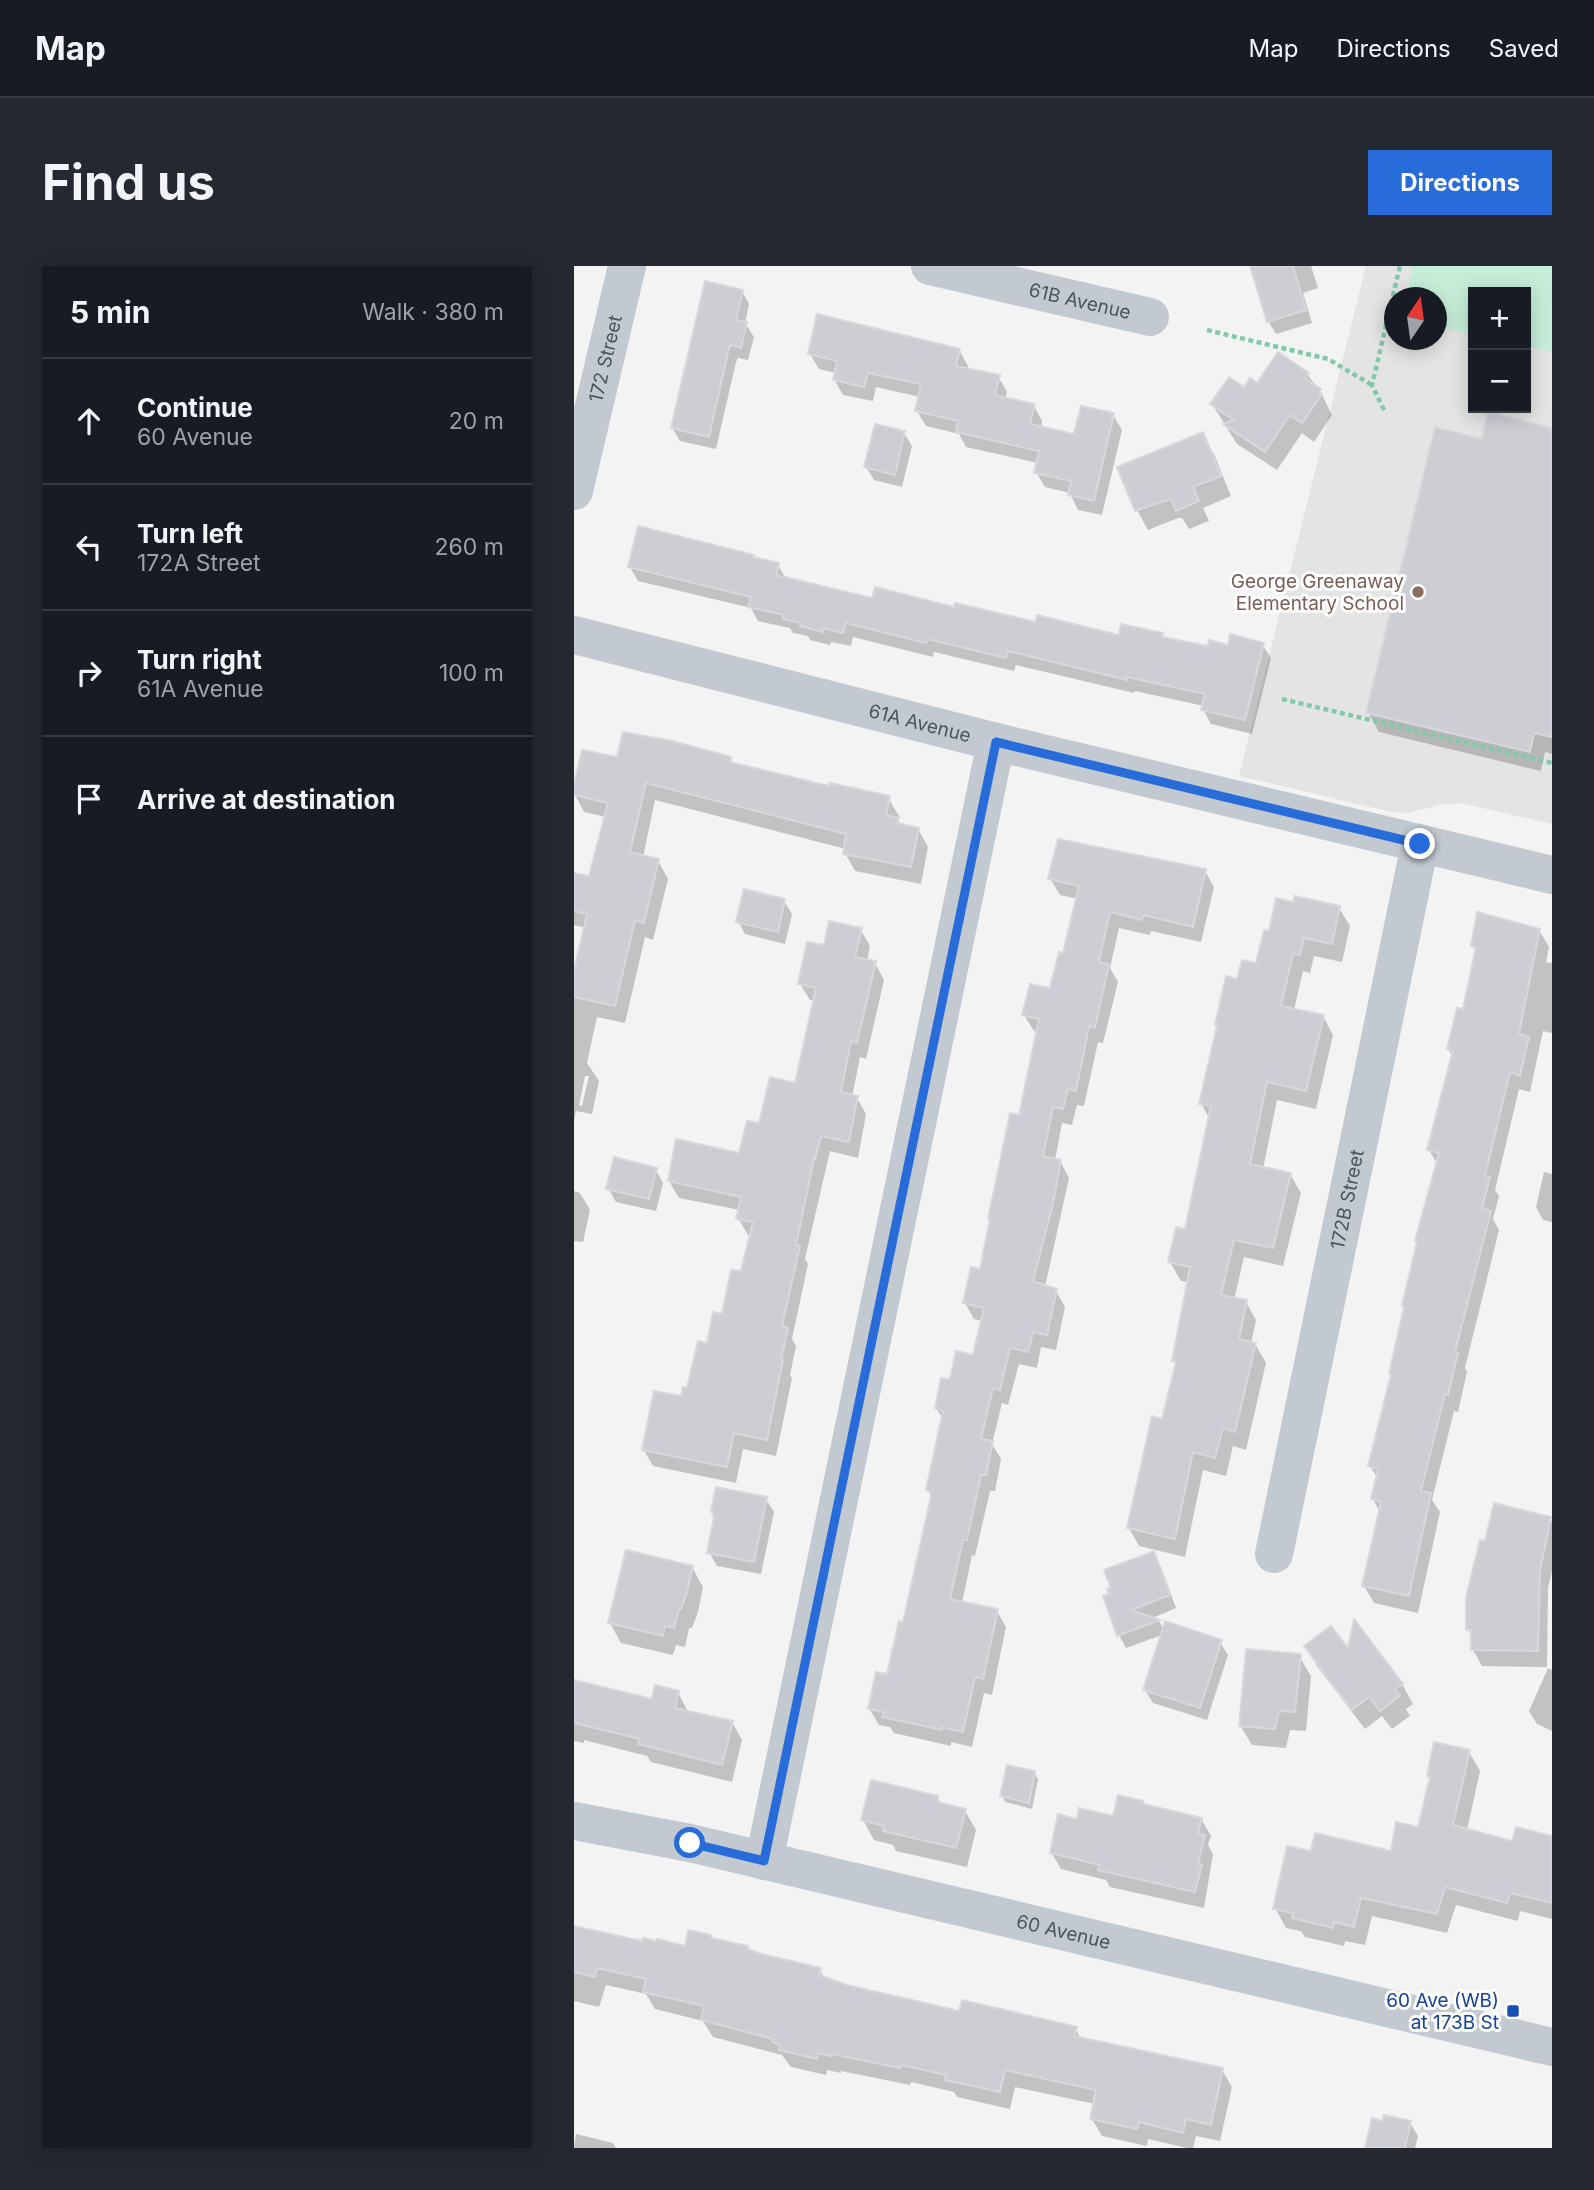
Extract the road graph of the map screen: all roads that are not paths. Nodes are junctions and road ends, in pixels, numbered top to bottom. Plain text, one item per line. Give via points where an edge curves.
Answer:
1 (627, 266) edge
2 (930, 266) edge
3 (1150, 317) dead end
4 (574, 491) edge
5 (574, 635) edge
6 (996, 742) junction
7 (1420, 844) junction
8 (1552, 875) edge
9 (1274, 1554) dead end
10 (574, 1821) edge
11 (764, 1861) junction
12 (1552, 2047) edge

1 - 4 street, 172 Street
2 - 3 street, 61B Avenue
5 - 6 street, 61A Avenue
6 - 7 street, 61A Avenue
6 - 11 street
7 - 8 street, 61A Avenue
7 - 9 street, 172B Street
10 - 11 street, 60 Avenue
11 - 12 street, 60 Avenue

